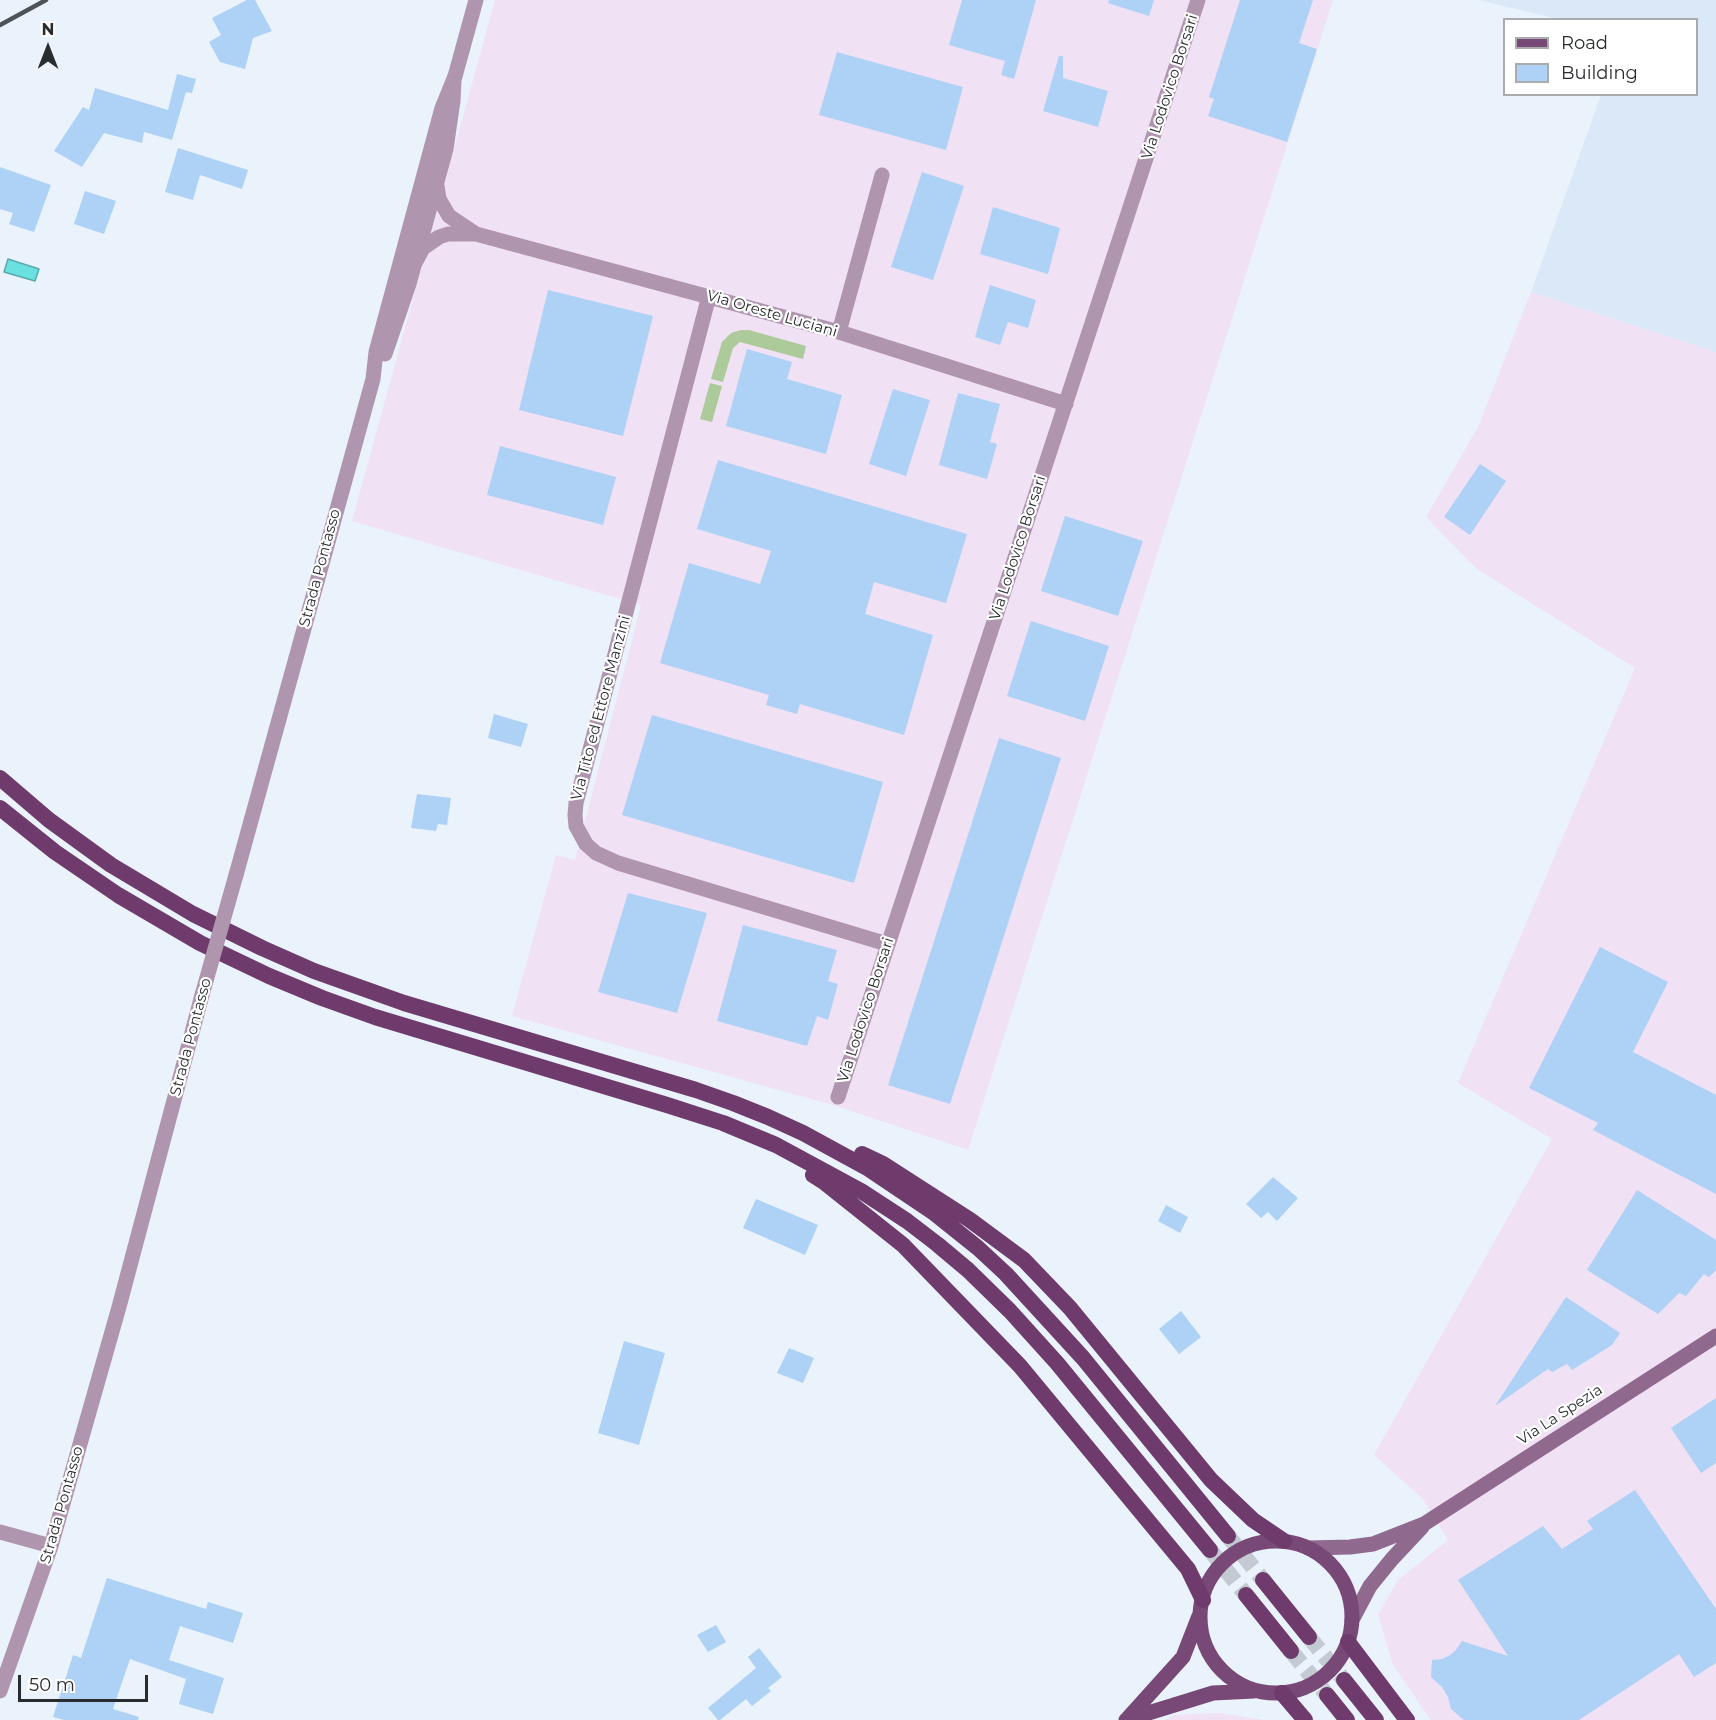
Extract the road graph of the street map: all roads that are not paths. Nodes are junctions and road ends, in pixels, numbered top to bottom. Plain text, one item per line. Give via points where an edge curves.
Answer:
1 (476, 0) edge
2 (1198, 0) edge
3 (455, 76) junction
4 (442, 108) junction
5 (882, 175) dead end
6 (438, 177) junction
7 (424, 215) junction
8 (476, 234) junction
9 (415, 263) junction
10 (709, 296) junction
11 (386, 314) junction
12 (839, 332) junction
13 (373, 379) junction
14 (1066, 404) junction
15 (0, 778) edge
16 (0, 808) edge
17 (887, 944) junction
18 (838, 1097) dead end
19 (751, 1110) junction
20 (741, 1130) junction
21 (1716, 1336) edge
22 (1424, 1524) junction
23 (0, 1532) edge
24 (1228, 1536) tunnel mouth
25 (1284, 1541) junction
26 (51, 1546) junction
27 (1308, 1548) junction
28 (1210, 1550) tunnel mouth
29 (1263, 1580) tunnel mouth
30 (1246, 1595) tunnel mouth
31 (1201, 1607) junction
32 (1352, 1620) junction
33 (1309, 1637) tunnel mouth
34 (1348, 1642) junction
35 (1291, 1651) tunnel mouth
36 (1344, 1680) tunnel mouth
37 (0, 1691) edge
38 (1260, 1691) junction
39 (1282, 1693) junction
40 (1327, 1695) tunnel mouth
41 (1126, 1720) edge
42 (1305, 1720) edge
43 (1347, 1720) edge
44 (1376, 1720) edge
45 (1407, 1720) edge

1 - 3 street, Strada Pontasso
2 - 14 street, Via Lodovico Borsari
3 - 4 street, Strada Pontasso
3 - 6 street, Strada Pontasso via 447,145
4 - 7 street, Strada Pontasso via 439,149
4 - 11 street, Strada Pontasso
5 - 12 street
6 - 7 street, Strada Pontasso
6 - 8 street, Via Oreste Luciani via 438,195 446,212
7 - 8 street
7 - 9 street, Strada Pontasso
7 - 11 street, Strada Pontasso via 404,277
8 - 9 street, Via Oreste Luciani via 439,237 423,248
8 - 10 street, Via Oreste Luciani
9 - 13 street, Strada Pontasso
10 - 12 street, Via Oreste Luciani
10 - 17 street, Via Tito ed Ettore Manzini via 576,803 576,826 596,853 618,863
11 - 13 street, Strada Pontasso
12 - 14 street, Via Oreste Luciani
13 - 26 street, Strada Pontasso, bridge
14 - 17 street, Via Lodovico Borsari
15 - 19 highway via 64,831 144,885 288,960 395,1000
16 - 20 highway via 55,852 134,906 200,943 286,983 375,1017
17 - 18 street, Via Lodovico Borsari
19 - 24 highway via 869,1170 933,1212 985,1255 1071,1344
19 - 25 highway via 804,1125 883,1164 970,1220 1023,1260 1070,1308 1212,1480 1253,1520
20 - 28 highway via 861,1191 923,1233 968,1270 1057,1363
20 - 31 highway via 824,1182 903,1245 1020,1366 1188,1569
21 - 22 main road, Via La Spezia
22 - 27 main road, Via La Spezia via 1373,1544
22 - 32 main road, Via La Spezia via 1370,1586
23 - 26 street
25 - 27 main road, Via La Spezia
25 - 31 main road, Via La Spezia via 1259,1543 1236,1552 1217,1568 1205,1589
26 - 37 street, Strada Pontasso
27 - 32 main road, Via La Spezia via 1327,1560 1341,1577 1350,1598
29 - 33 highway
30 - 35 highway
31 - 38 main road, Via La Spezia via 1202,1635 1209,1654 1222,1671 1240,1684
31 - 41 main road, Via La Spezia via 1183,1657
32 - 34 main road, Via La Spezia
34 - 39 main road, Via La Spezia via 1338,1661 1322,1677 1303,1688
34 - 45 highway
36 - 44 highway
38 - 39 main road, Via La Spezia
38 - 41 main road, Via La Spezia via 1213,1693
39 - 42 highway
40 - 43 highway

